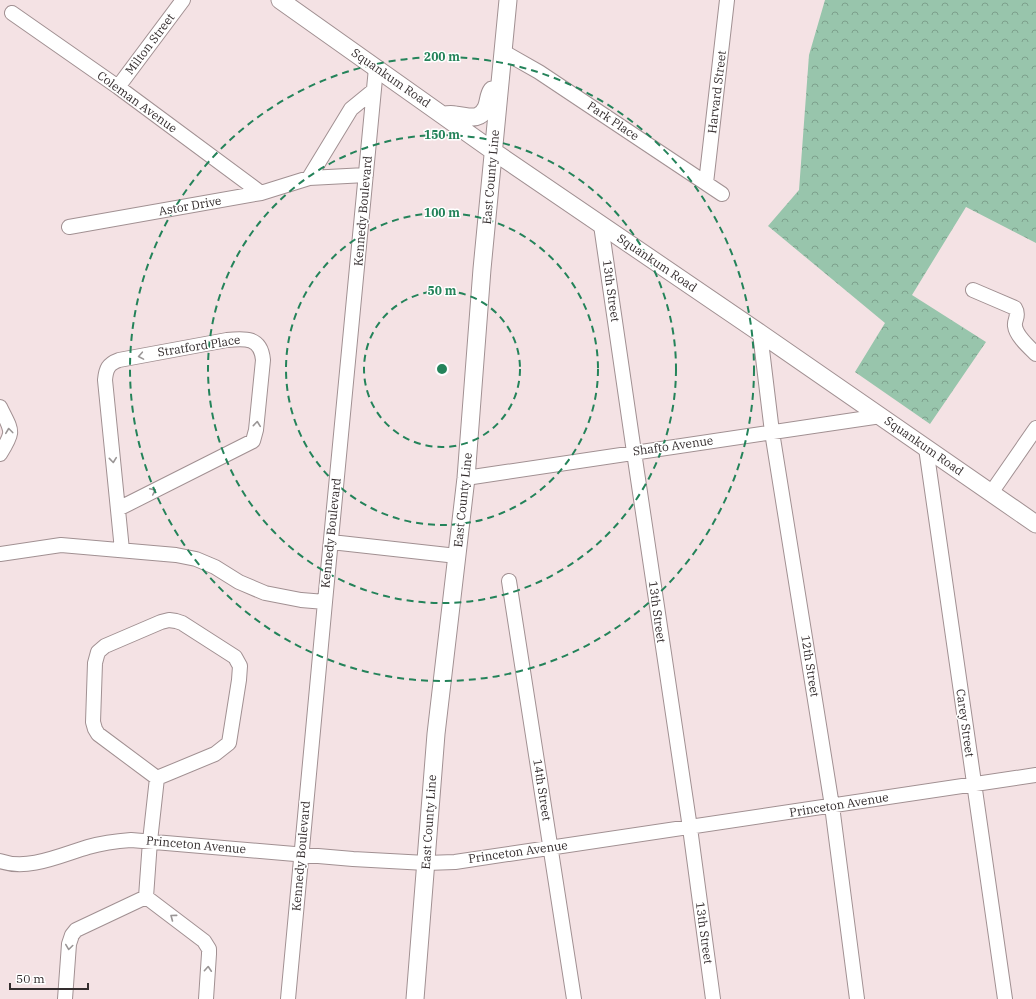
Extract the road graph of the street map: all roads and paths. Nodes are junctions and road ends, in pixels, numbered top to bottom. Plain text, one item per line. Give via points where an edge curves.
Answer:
1 (183, 0) edge
2 (280, 0) edge
3 (508, 0) edge
4 (727, 0) edge
5 (12, 13) dead end
6 (502, 51) junction
7 (376, 68) junction
8 (499, 82) junction
9 (118, 87) junction
10 (373, 91) junction
11 (442, 115) junction
12 (493, 152) junction
13 (366, 175) junction
14 (309, 178) junction
15 (706, 184) junction
16 (261, 193) junction
17 (722, 194) dead end
18 (601, 225) junction
19 (69, 227) dead end
20 (973, 290) dead end
21 (760, 333) junction
22 (1036, 354) edge
23 (0, 407) edge
24 (881, 416) junction
25 (1036, 428) edge
26 (772, 432) junction
27 (926, 448) junction
28 (634, 452) junction
29 (0, 454) edge
30 (466, 478) junction
31 (991, 493) junction
32 (118, 509) junction
33 (1036, 524) edge
34 (331, 542) junction
35 (122, 550) junction
36 (0, 554) edge
37 (457, 556) junction
38 (509, 581) dead end
39 (324, 602) junction
40 (1036, 775) edge
41 (157, 778) junction
42 (974, 785) junction
43 (832, 806) junction
44 (690, 828) junction
45 (150, 841) junction
46 (551, 848) junction
47 (302, 854) junction
48 (0, 861) edge
49 (426, 863) junction
50 (146, 897) junction
51 (65, 999) edge
52 (206, 999) edge
53 (288, 999) edge
54 (415, 999) edge
55 (574, 999) edge
56 (713, 999) edge
57 (857, 999) edge
58 (1005, 999) edge

1 - 9 street, Milton Street
2 - 7 main road, Squankum Road
3 - 6 main road, East County Line
4 - 15 street, Harvard Street
5 - 9 street, Coleman Avenue
6 - 8 main road, East County Line
6 - 15 street, Park Place via 539,72
7 - 10 street, Kennedy Boulevard
7 - 11 main road, Squankum Road
8 - 11 main road via 490,93 486,109 477,117
8 - 12 main road, East County Line
9 - 16 street, Coleman Avenue
10 - 13 street, Kennedy Boulevard
10 - 14 street via 351,109
11 - 12 main road, Squankum Road
12 - 18 main road, Squankum Road
12 - 30 main road, East County Line
13 - 14 street, Astor Drive
13 - 34 street, Kennedy Boulevard
14 - 16 street, Astor Drive
15 - 17 street, Park Place
16 - 19 street, Astor Drive
18 - 21 main road, Squankum Road
18 - 28 street, 13th Street
20 - 22 street via 1015,308 1018,316 1015,328 1022,340
21 - 24 main road, Squankum Road
21 - 26 street, 12th Street
29 -> 23 street via 10,438 10,427
24 - 26 street, Shafto Avenue
24 - 27 main road, Squankum Road
25 - 31 street
26 - 28 street, Shafto Avenue
26 - 43 street, 12th Street
27 - 31 main road, Squankum Road
27 - 42 street, Carey Street
28 - 30 street, Shafto Avenue
28 - 44 street, 13th Street
30 - 37 main road, East County Line
31 - 33 main road, Squankum Road
32 -> 32 street, Stratford Place via 253,441 263,360 259,346 244,338 228,340 119,360 108,366 105,380
32 - 35 street, Stratford Place
34 - 37 street
34 - 39 street, Kennedy Boulevard
35 - 36 street via 61,546
35 - 39 street via 196,559 265,593
37 - 49 main road, East County Line via 436,734
38 - 46 street, 14th Street
39 - 47 street, Kennedy Boulevard
40 - 42 street, Princeton Avenue
41 - 41 street via 215,754 229,743 239,680 240,666 235,657 176,621 161,622 105,646 98,652 95,664 95,729 98,734
41 - 45 street
42 - 43 street, Princeton Avenue
42 - 58 street, Carey Street
43 - 44 street, Princeton Avenue
43 - 57 street, 12th Street
44 - 46 street, Princeton Avenue
44 - 56 street, 13th Street
45 - 47 street, Princeton Avenue
45 - 48 street, Princeton Avenue via 114,841 26,864 8,864
45 - 50 street
46 - 49 street, Princeton Avenue via 455,862
46 - 55 street, 14th Street
47 - 49 street, Princeton Avenue
47 - 53 street, Kennedy Boulevard
49 - 54 main road, East County Line
50 -> 51 street via 76,930 72,935 69,944
52 -> 50 street via 209,949 204,941

